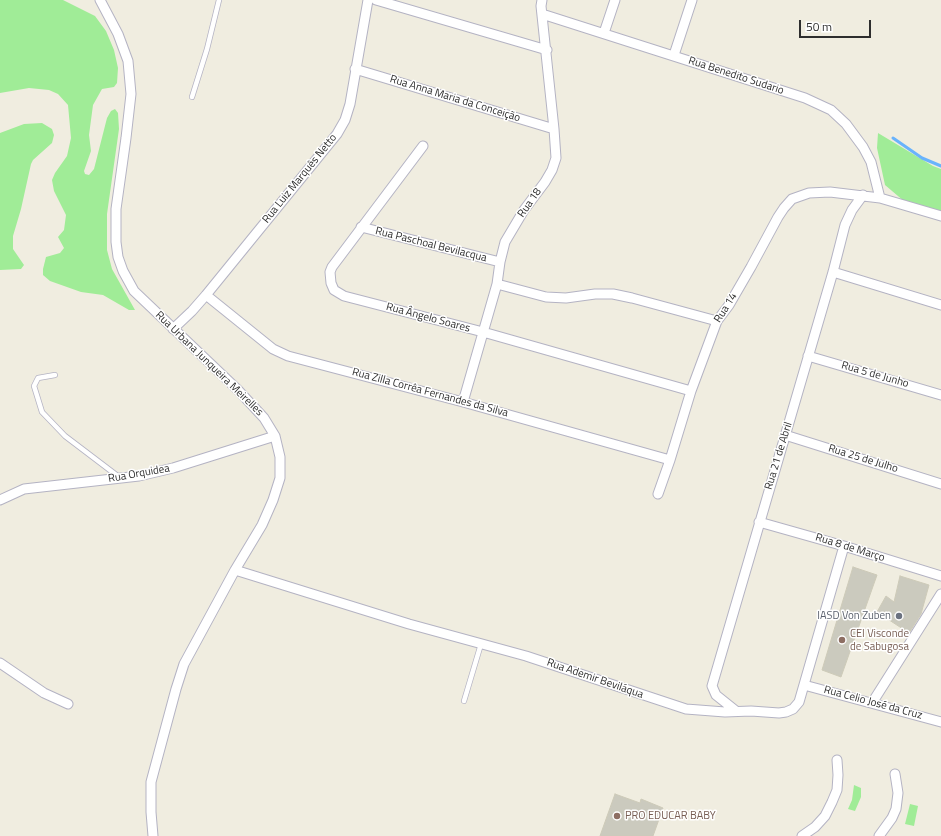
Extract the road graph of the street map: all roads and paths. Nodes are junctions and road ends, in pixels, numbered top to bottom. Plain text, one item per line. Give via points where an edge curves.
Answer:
1 (100, 0) edge
2 (219, 0) edge
3 (368, 0) edge
4 (376, 0) edge
5 (542, 0) edge
6 (615, 0) edge
7 (692, 0) edge
8 (542, 14) junction
9 (604, 33) junction
10 (547, 50) junction
11 (674, 55) junction
12 (355, 69) junction
13 (192, 97) dead end
14 (554, 129) junction
15 (423, 146) dead end
16 (863, 195) junction
17 (880, 198) junction
18 (941, 216) edge
19 (361, 227) junction
20 (500, 262) junction
21 (833, 272) junction
22 (497, 284) junction
23 (206, 296) junction
24 (941, 305) edge
25 (716, 321) junction
26 (173, 329) junction
27 (483, 332) junction
28 (808, 356) junction
29 (55, 375) dead end
30 (691, 391) junction
31 (941, 395) edge
32 (463, 402) junction
33 (785, 435) junction
34 (275, 436) junction
35 (670, 460) junction
36 (120, 478) junction
37 (941, 484) edge
38 (658, 494) dead end
39 (0, 500) edge
40 (759, 522) junction
41 (844, 546) junction
42 (235, 570) junction
43 (941, 576) edge
44 (941, 594) edge
45 (481, 644) junction
46 (0, 663) edge
47 (804, 685) junction
48 (464, 701) dead end
49 (872, 703) junction
50 (68, 704) dead end
51 (736, 711) junction
52 (941, 722) edge
53 (837, 760) dead end
54 (895, 774) dead end
55 (153, 836) edge
56 (802, 836) edge
57 (878, 836) edge

1 - 26 street, Rua Urbana Junqueira Meirelles via 118,34 128,61 131,94 116,209 118,258 134,291
2 - 13 lane
3 - 12 street, Rua Luiz Marquês Netto
4 - 10 street
5 - 8 street, Rua 18
6 - 9 street
7 - 11 street
8 - 9 street, Rua Benedito Sudario
8 - 10 street, Rua 18
9 - 11 street, Rua Benedito Sudario
10 - 14 street, Rua 18
11 - 17 street, Rua Benedito Sudario via 805,98 831,110 846,124 863,147 873,168
12 - 14 street, Rua Anna Maria da Conceição
12 - 23 street, Rua Luiz Marquês Netto via 350,104 337,134
14 - 20 street, Rua 18 via 556,158 552,170 513,227 505,242
15 - 19 street, Rua Ângelo Soares
16 - 17 street, Rua 14
16 - 21 street, Rua 21 de Abril via 845,226
16 - 25 street, Rua 14 via 809,193 792,199 778,217 729,305
17 - 18 street, Rua 14
19 - 20 street, Rua Paschoal Bevilacqua
19 - 27 street, Rua Ângelo Soares via 332,267 330,278 334,290 344,296
20 - 22 street, Rua 18
21 - 24 street
21 - 28 street, Rua 21 de Abril
22 - 25 street via 546,297 612,294
22 - 27 street, Rua 18
23 - 26 street, Rua Luiz Marquês Netto
23 - 32 street, Rua Zilla Corrêa Fernandes da Silva via 273,349
25 - 30 street, Rua 14
26 - 34 street, Rua Urbana Junqueira Meirelles via 238,390 264,418
27 - 30 street, Rua Ângelo Soares
27 - 32 street, Rua 18
28 - 31 street, Rua 5 de Junho
28 - 33 street, Rua 21 de Abril
29 - 36 lane via 38,378 34,386 42,412 65,436
30 - 35 street, Rua 14
32 - 35 street, Rua Zilla Corrêa Fernandes da Silva
33 - 37 street, Rua 25 de Julho
33 - 40 street, Rua 21 de Abril
34 - 36 street, Rua Orquidea via 173,468
34 - 42 street, Rua Urbana Junqueira Meirelles via 280,457 280,478 274,500
35 - 38 street, Rua 14
36 - 39 street, Rua Orquidea via 24,490
40 - 41 street, Rua 8 de Março
40 - 51 street, Rua 21 de Abril via 712,686 716,694
41 - 43 street, Rua 8 de Março
41 - 47 street, Rua Ademir Beviláqua
42 - 45 street, Rua Ademir Beviláqua
42 - 55 street, Rua Urbana Junqueira Meirelles via 184,664 176,689 151,782
44 - 49 street
45 - 48 lane
45 - 51 street, Rua Ademir Beviláqua via 526,656 686,709
46 - 50 street via 44,693
47 - 49 street, Rua Celio José da Cruz
47 - 51 street, Rua Ademir Beviláqua via 797,706 786,712
49 - 52 street, Rua Celio José da Cruz
53 - 56 street via 838,775 832,802 825,816
54 - 57 street via 898,793 896,809

